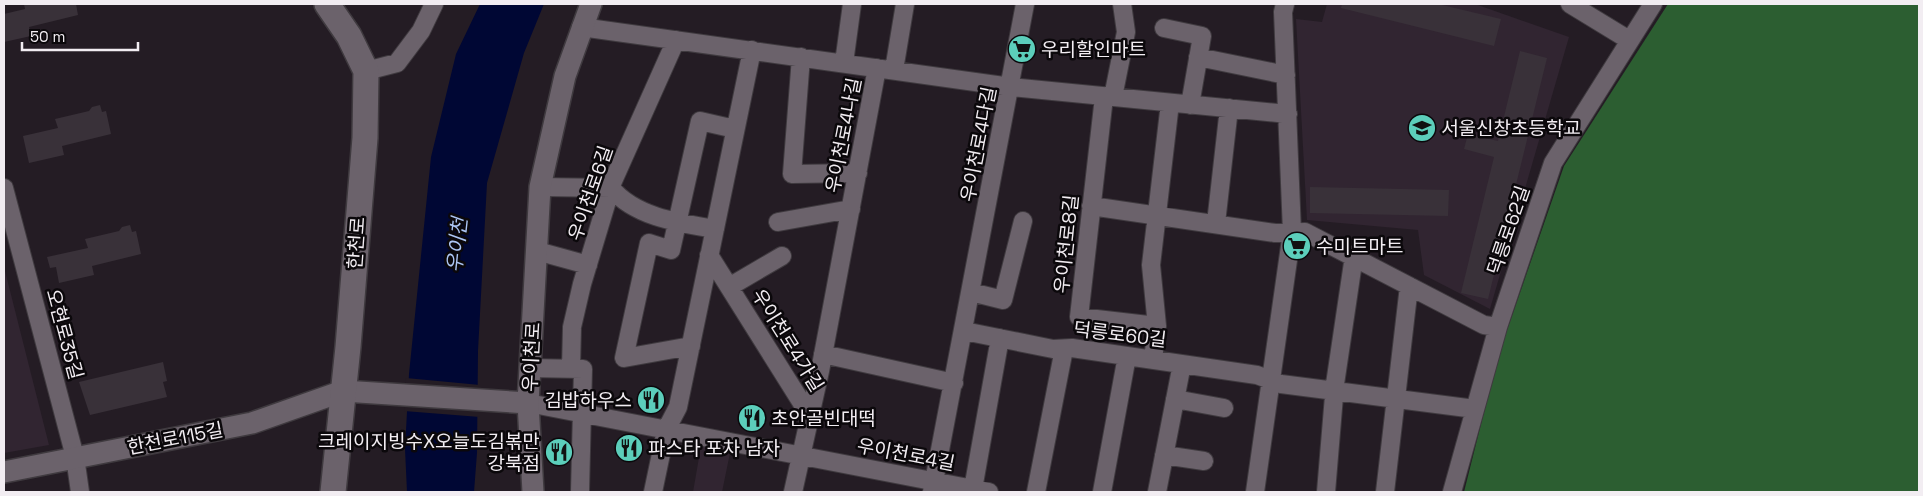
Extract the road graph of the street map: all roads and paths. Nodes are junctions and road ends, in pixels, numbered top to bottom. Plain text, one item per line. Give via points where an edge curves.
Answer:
1 (327, 4) edge
2 (434, 4) edge
3 (591, 4) edge
4 (852, 4) edge
5 (905, 4) edge
6 (1025, 4) edge
7 (1122, 4) edge
8 (1285, 4) edge
9 (1570, 4) edge
10 (1653, 4) edge
11 (581, 27) junction
12 (1164, 28) dead end
13 (676, 40) junction
14 (1629, 40) junction
15 (752, 50) junction
16 (801, 57) junction
17 (1198, 57) junction
18 (844, 63) junction
19 (885, 69) junction
20 (366, 71) junction
21 (1286, 75) junction
22 (1011, 87) junction
23 (1108, 97) junction
24 (1170, 103) junction
25 (1190, 105) junction
26 (1229, 108) junction
27 (1288, 114) junction
28 (735, 129) junction
29 (858, 173) junction
30 (540, 187) junction
31 (4, 188) edge
32 (611, 188) junction
33 (1092, 206) junction
34 (851, 209) junction
35 (1158, 214) junction
36 (1023, 221) dead end
37 (778, 222) dead end
38 (677, 223) junction
39 (1216, 224) junction
40 (715, 228) junction
41 (1292, 232) junction
42 (536, 251) junction
43 (709, 255) junction
44 (782, 256) dead end
45 (1354, 256) junction
46 (588, 265) junction
47 (1409, 286) junction
48 (729, 287) junction
49 (971, 292) junction
50 (1157, 326) junction
51 (1498, 326) junction
52 (964, 331) junction
53 (1000, 338) junction
54 (691, 346) junction
55 (1064, 348) junction
56 (823, 354) junction
57 (1127, 356) junction
58 (1153, 360) junction
59 (1182, 364) junction
60 (530, 368) junction
61 (577, 369) junction
62 (1270, 380) junction
63 (954, 384) junction
64 (343, 392) junction
65 (1336, 392) junction
66 (1175, 399) junction
67 (1394, 399) junction
68 (528, 403) junction
69 (1224, 408) dead end
70 (1475, 409) junction
71 (583, 414) junction
72 (810, 416) junction
73 (666, 430) junction
74 (1164, 455) junction
75 (802, 456) junction
76 (75, 458) junction
77 (1204, 461) dead end
78 (4, 472) edge
79 (934, 487) edge
80 (981, 491) edge
81 (80, 492) edge
82 (332, 492) edge
83 (533, 492) edge
84 (580, 492) edge
85 (653, 492) edge
86 (793, 492) edge
87 (1036, 492) edge
88 (1102, 492) edge
89 (1157, 492) edge
90 (1255, 492) edge
91 (1326, 492) edge
92 (1385, 492) edge
93 (1452, 492) edge

1 - 20 main road, 한천로 via 349,36
2 - 20 street via 421,31 397,64
3 - 11 street, 우이천로
4 - 18 street
5 - 19 street
6 - 22 street, 우이천로4다길
7 - 23 street, 우이천로8길 via 1126,32
8 - 21 street via 1282,12
9 - 14 street
10 - 14 street, 덕릉로62길
11 - 13 street
11 - 30 street, 우이천로 via 565,76
12 - 17 street via 1202,36
13 - 15 street
13 - 32 street, 우이천로6길
14 - 51 street, 덕릉로62길 via 1553,163
15 - 16 street
15 - 28 street
16 - 18 street
16 - 29 street via 792,174
17 - 21 street
17 - 25 street
18 - 19 street
19 - 22 street
19 - 29 street, 우이천로4나길
20 - 64 main road, 한천로 via 365,138
21 - 27 street
22 - 23 street
22 - 49 street, 우이천로4다길
23 - 24 street
23 - 33 street, 우이천로8길
24 - 25 street
24 - 35 street
25 - 26 street
26 - 27 street
26 - 39 street
27 - 41 street
28 - 38 street via 700,121
28 - 40 street
29 - 34 street, 우이천로4나길
30 - 32 street
30 - 42 street, 우이천로
31 - 76 street, 오현로35길
32 - 38 street via 620,199
32 - 46 street, 우이천로6길
33 - 35 street
33 - 50 street, 우이천로8길 via 1079,317
34 - 37 street, 우이천로4나길
34 - 56 street, 우이천로4나길
35 - 39 street
35 - 50 street via 1151,265
36 - 49 street via 1004,300
38 - 40 street
38 - 54 street via 671,250 649,243 624,358
39 - 41 street via 1275,233
40 - 43 street
41 - 45 street via 1305,232
41 - 62 street
42 - 46 street
42 - 60 street, 우이천로
43 - 48 street, 우이천로4가길
43 - 54 street
44 - 48 street, 우이천로4가길
45 - 47 street
45 - 65 street
46 - 61 street, 우이천로6길 via 572,327
47 - 51 street via 1484,325
47 - 67 street
48 - 72 street, 우이천로4가길
49 - 52 street, 우이천로4다길
50 - 58 street
51 - 70 street, 덕릉로62길
52 - 53 street, 덕릉로60길
52 - 63 street, 우이천로4다길
53 - 55 street, 덕릉로60길 via 1053,349
53 - 80 street, 우이천로4길
54 - 73 street via 678,406
55 - 57 street, 덕릉로60길
55 - 87 street
56 - 63 street
56 - 72 street, 우이천로4나길
57 - 58 street, 덕릉로60길
57 - 88 street
58 - 59 street, 덕릉로60길
59 - 62 street, 덕릉로60길 via 1257,374
59 - 66 street
60 - 61 street
60 - 68 street, 우이천로
61 - 71 street
62 - 65 street, 덕릉로60길
62 - 90 street
63 - 79 street, 우이천로4다길
64 - 68 street
64 - 76 street, 한천로115길 via 252,423
64 - 82 main road, 한천로
65 - 67 street, 덕릉로60길
65 - 91 street
66 - 69 street
66 - 74 street
67 - 70 street, 덕릉로60길
67 - 92 street
68 - 71 street, 우이천로4길
68 - 83 street, 우이천로
70 - 93 street, 덕릉로62길
71 - 73 street, 우이천로4길
71 - 84 street
72 - 75 street, 우이천로4나길
73 - 75 street, 우이천로4길
73 - 85 street
74 - 77 street
74 - 89 street
75 - 79 street, 우이천로4길
75 - 86 street
76 - 78 street, 한천로115길
76 - 81 street, 오현로35길
79 - 80 street, 우이천로4길

